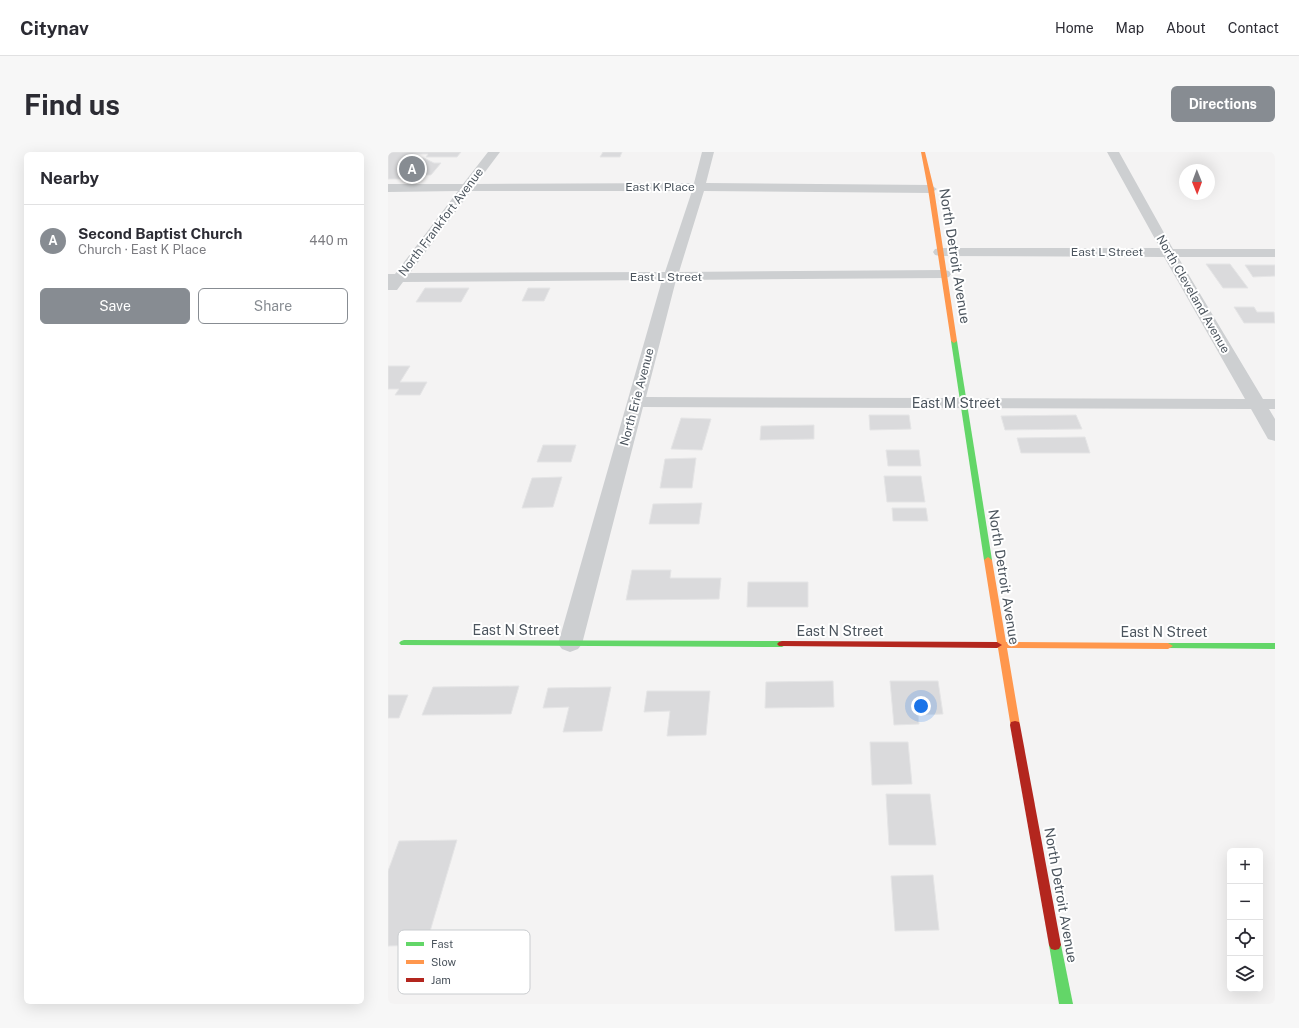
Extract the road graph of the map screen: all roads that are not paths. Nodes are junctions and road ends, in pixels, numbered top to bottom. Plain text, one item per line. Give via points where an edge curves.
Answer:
1 (494, 152) edge
2 (708, 152) edge
3 (923, 152) edge
4 (1113, 152) edge
5 (699, 187) junction
6 (388, 188) edge
7 (468, 188) junction
8 (931, 189) junction
9 (940, 252) junction
10 (1169, 252) junction
11 (1275, 253) edge
12 (944, 274) junction
13 (670, 277) junction
14 (393, 278) edge
15 (388, 293) edge
16 (636, 402) junction
17 (963, 403) junction
18 (1257, 404) junction
19 (1275, 404) edge
20 (1275, 435) edge
21 (404, 643) dead end
22 (570, 644) junction
23 (1001, 645) junction
24 (1275, 646) edge
25 (1066, 1004) edge

1 - 7 street, North Frankfort Avenue
2 - 5 street, North Erie Avenue
3 - 8 street, North Detroit Avenue
4 - 10 street, North Cleveland Avenue
5 - 7 street, East K Place
5 - 8 street, East K Place
5 - 13 street, North Erie Avenue
6 - 7 street, East K Place
7 - 14 street, North Frankfort Avenue
8 - 9 street, North Detroit Avenue
9 - 10 street, East L Street
9 - 12 street, North Detroit Avenue
10 - 11 street, East L Street
10 - 18 street, North Cleveland Avenue
12 - 13 street, East L Street
12 - 17 street, North Detroit Avenue
13 - 14 street, East L Street
13 - 16 street, North Erie Avenue
14 - 15 street, North Frankfort Avenue
16 - 17 street, East M Street
16 - 22 street, North Erie Avenue
17 - 18 street, East M Street
17 - 23 street, North Detroit Avenue
18 - 19 street, East M Street
18 - 20 street, North Cleveland Avenue
21 - 22 street, East N Street
22 - 23 street, East N Street
23 - 24 street, East N Street
23 - 25 street, North Detroit Avenue

